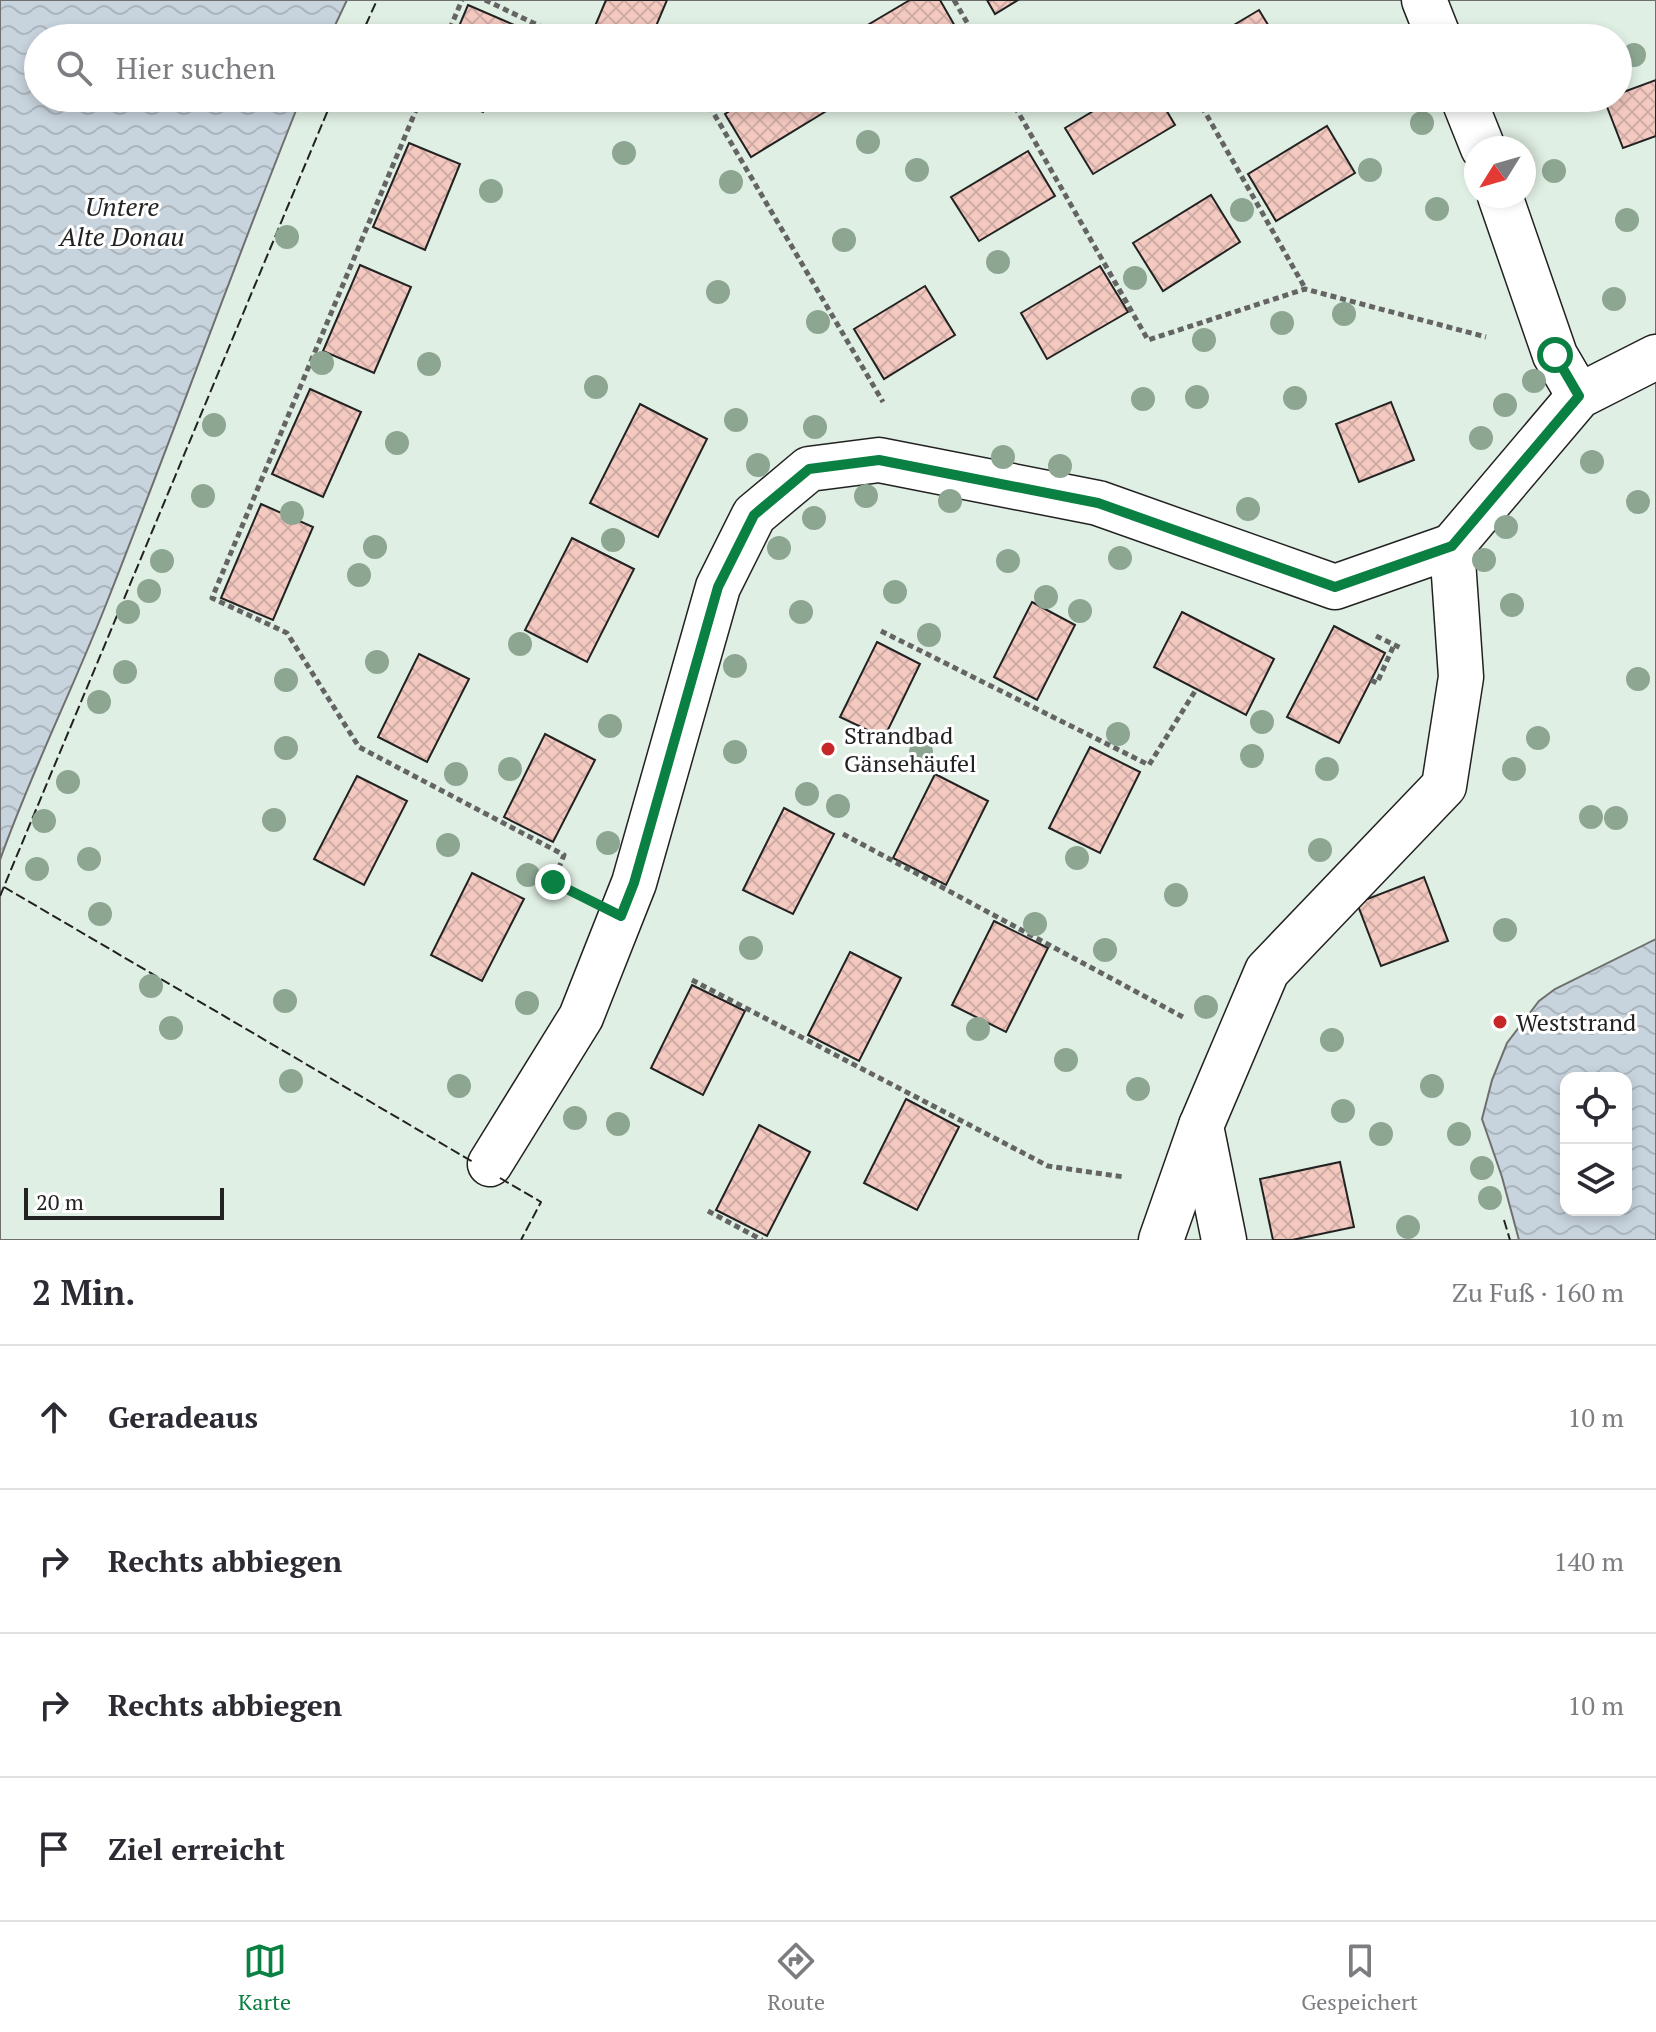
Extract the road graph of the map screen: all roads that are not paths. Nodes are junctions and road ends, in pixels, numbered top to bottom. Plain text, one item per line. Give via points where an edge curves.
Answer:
1 (1424, 0) edge
2 (1433, 24) edge
3 (1469, 112) edge
4 (1478, 136) edge
5 (1504, 208) edge
6 (1656, 357) edge
7 (1579, 396) junction
8 (1452, 546) junction
9 (1201, 1126) junction
10 (490, 1164) dead end
11 (1161, 1240) edge
12 (1224, 1240) edge

1 - 2 street
3 - 4 street
5 - 7 street via 1555,355
6 - 7 street
7 - 8 street
8 - 9 street via 1461,677 1444,786 1267,971
8 - 10 street via 1335,587 1098,503 879,460 809,469 754,515 718,587 621,916 581,1017
9 - 11 street
9 - 12 street

